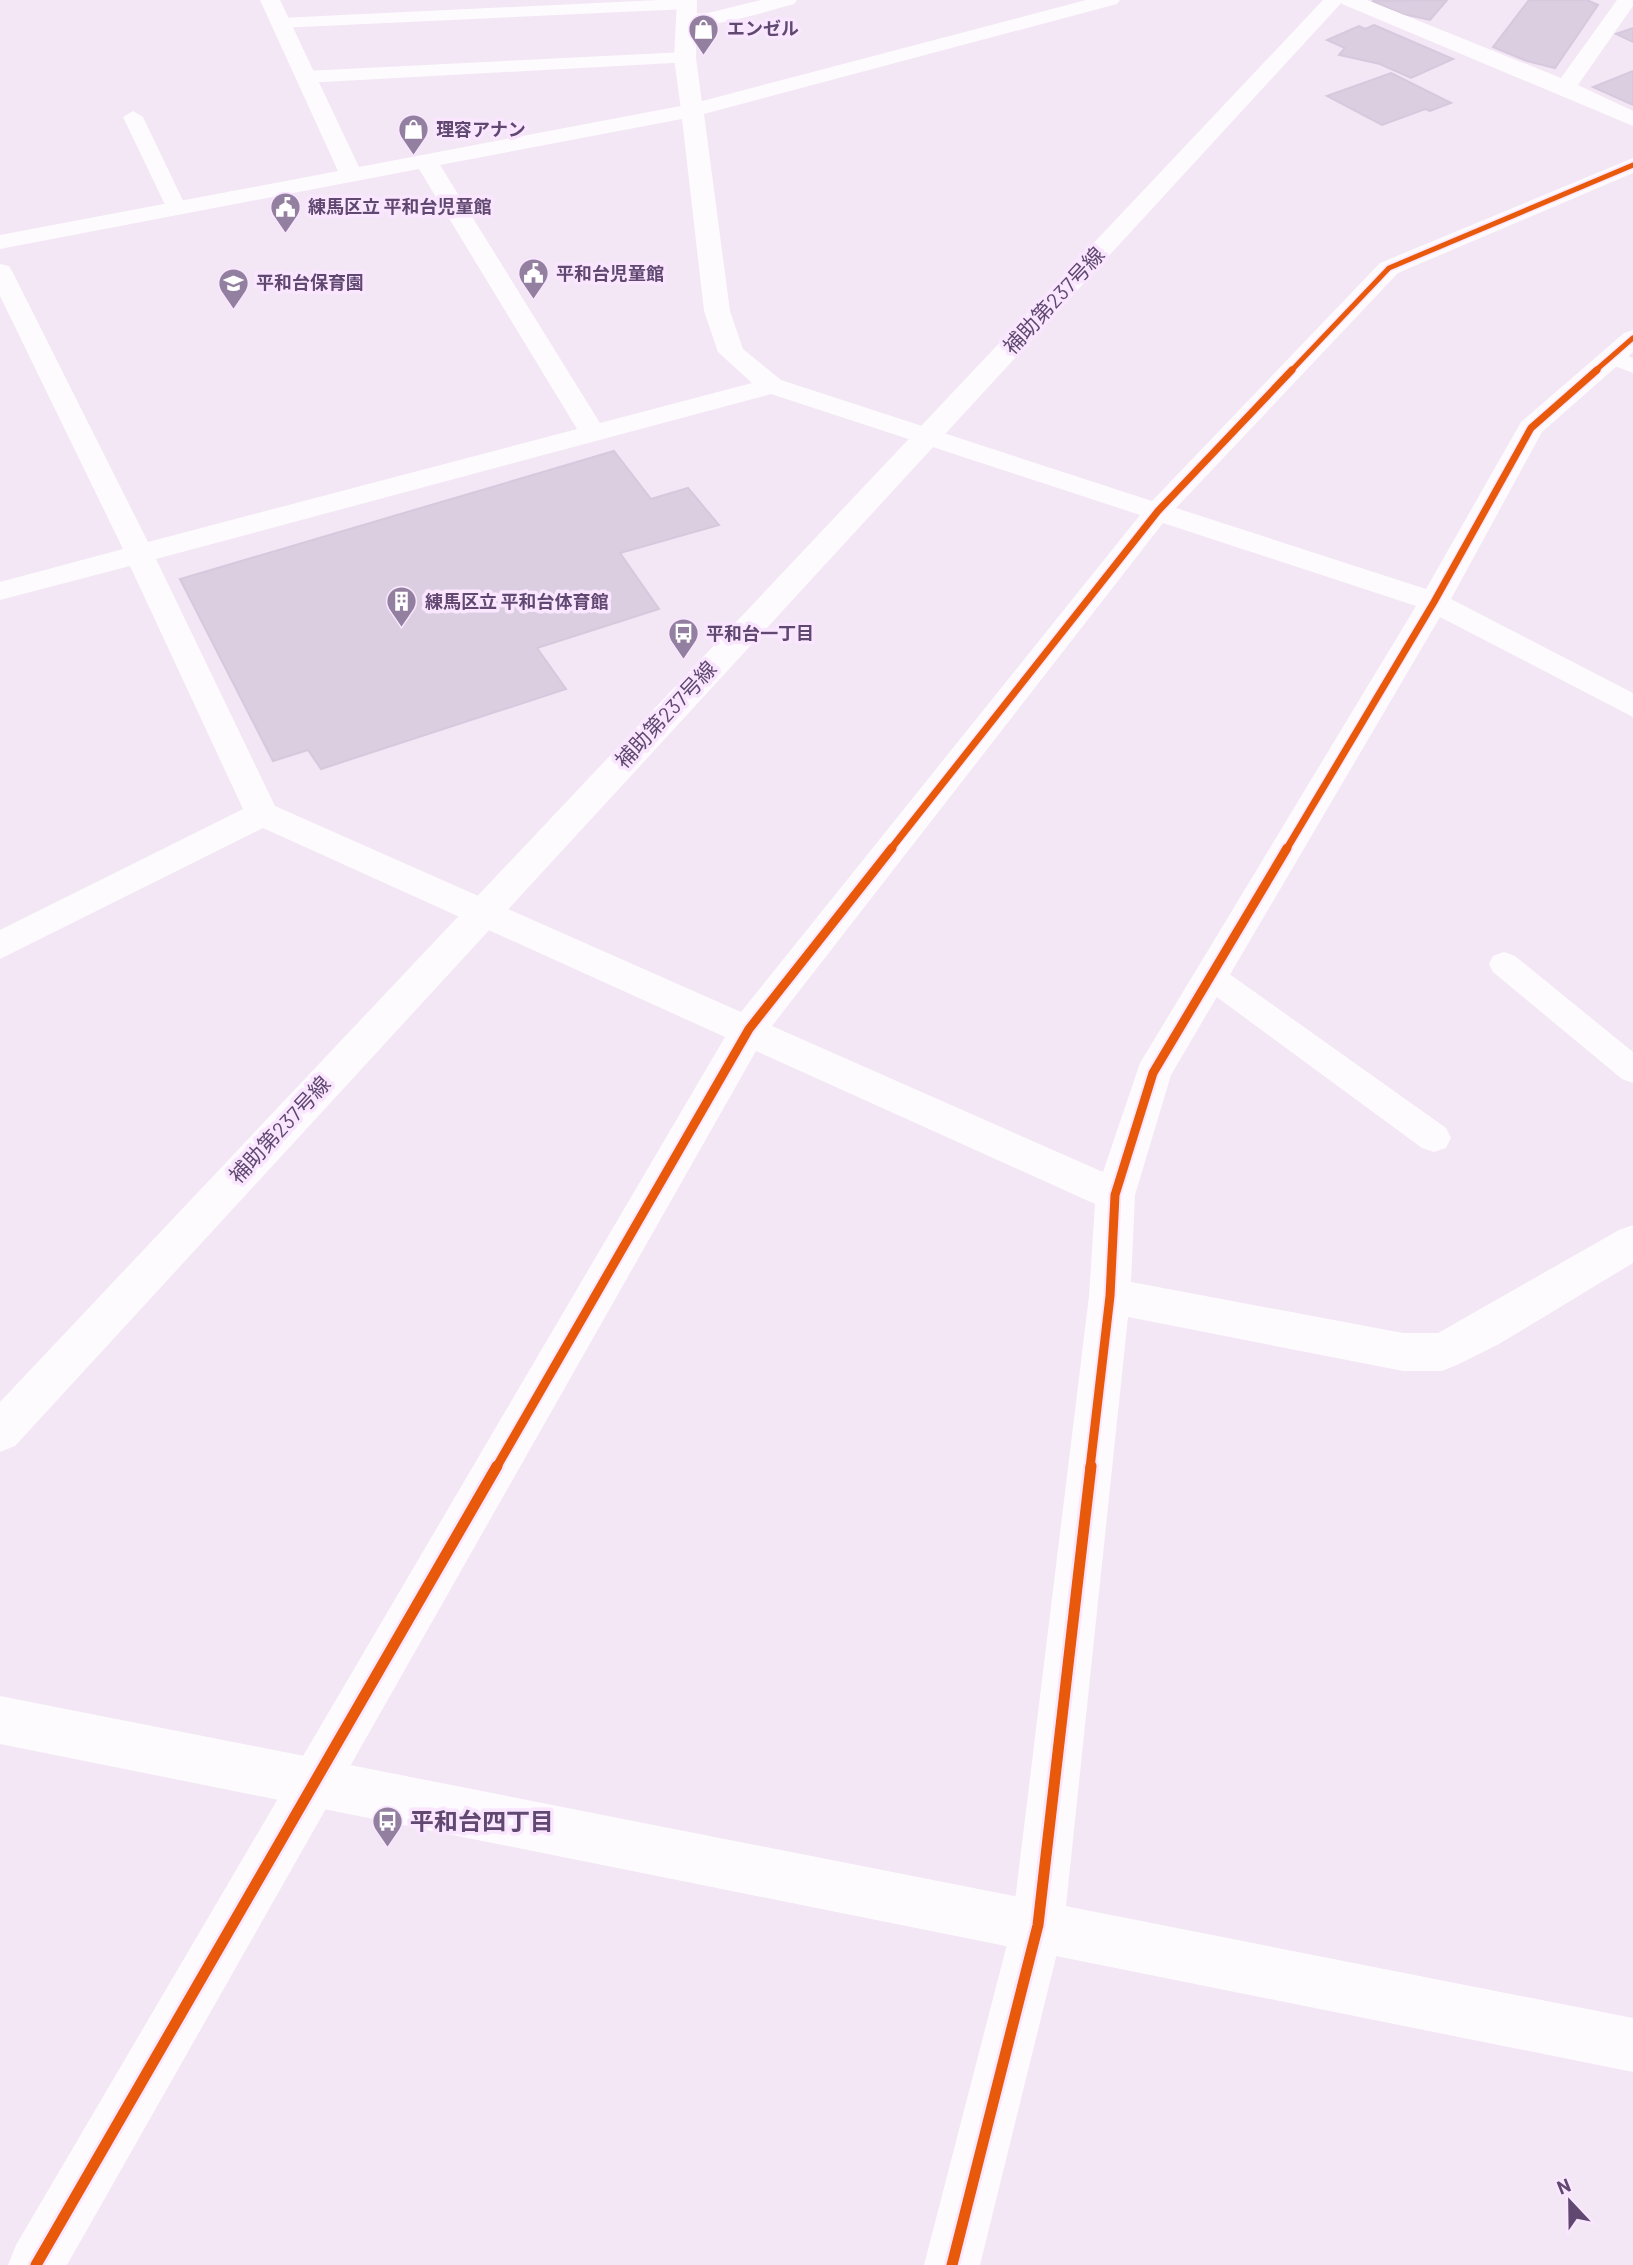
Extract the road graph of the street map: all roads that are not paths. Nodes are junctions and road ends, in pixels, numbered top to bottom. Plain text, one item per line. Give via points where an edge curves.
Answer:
1 (270, 0) edge
2 (787, 0) edge
3 (1110, 0) edge
4 (1334, 0) edge
5 (1349, 0) edge
6 (1627, 0) edge
7 (1075, 4) edge
8 (687, 8) edge
9 (280, 23) junction
10 (685, 58) junction
11 (305, 77) junction
12 (1564, 87) junction
13 (692, 110) junction
14 (133, 117) dead end
15 (1633, 119) edge
16 (427, 163) junction
17 (1633, 164) edge
18 (352, 177) junction
19 (177, 209) junction
20 (0, 242) edge
21 (0, 271) edge
22 (1633, 338) edge
23 (1622, 361) edge
24 (772, 386) junction
25 (593, 434) junction
26 (928, 436) junction
27 (1158, 510) junction
28 (139, 553) junction
29 (0, 591) edge
30 (1434, 602) junction
31 (1633, 706) edge
32 (262, 814) junction
33 (482, 913) junction
34 (0, 946) edge
35 (1504, 964) dead end
36 (1210, 976) junction
37 (749, 1029) junction
38 (1633, 1070) edge
39 (1434, 1138) dead end
40 (1115, 1195) junction
41 (1633, 1242) edge
42 (1110, 1296) junction
43 (0, 1432) edge
44 (0, 1720) edge
45 (311, 1783) junction
46 (1038, 1924) junction
47 (1633, 2045) edge
48 (36, 2265) edge
49 (952, 2265) edge

1 - 9 street
2 - 8 street via 708,19
3 - 7 street
4 - 26 street, 補助第237号線
5 - 12 street
6 - 12 street
7 - 13 street
8 - 9 lane
8 - 10 street
9 - 11 street
10 - 11 lane
10 - 13 street
11 - 18 street
12 - 15 street
13 - 16 street
13 - 24 street via 717,310 731,352
14 - 19 lane
16 - 18 street
16 - 25 street
17 - 27 street via 1389,268
18 - 19 street
19 - 20 street
21 - 28 street
22 - 23 street
23 - 30 street via 1531,428
24 - 25 street
24 - 26 street
25 - 28 street
26 - 27 street
26 - 33 street, 補助第237号線
27 - 30 street
27 - 37 street
28 - 29 street
28 - 32 street
30 - 31 street
30 - 36 street
32 - 33 street
32 - 34 street
33 - 37 street
33 - 43 street, 補助第237号線
35 - 38 lane
36 - 39 lane
36 - 40 street via 1153,1073
37 - 40 street
37 - 45 street
40 - 42 street
41 - 42 street via 1442,1352 1403,1352
42 - 46 street
44 - 45 street
45 - 46 street
45 - 48 street
46 - 47 street
46 - 49 street

